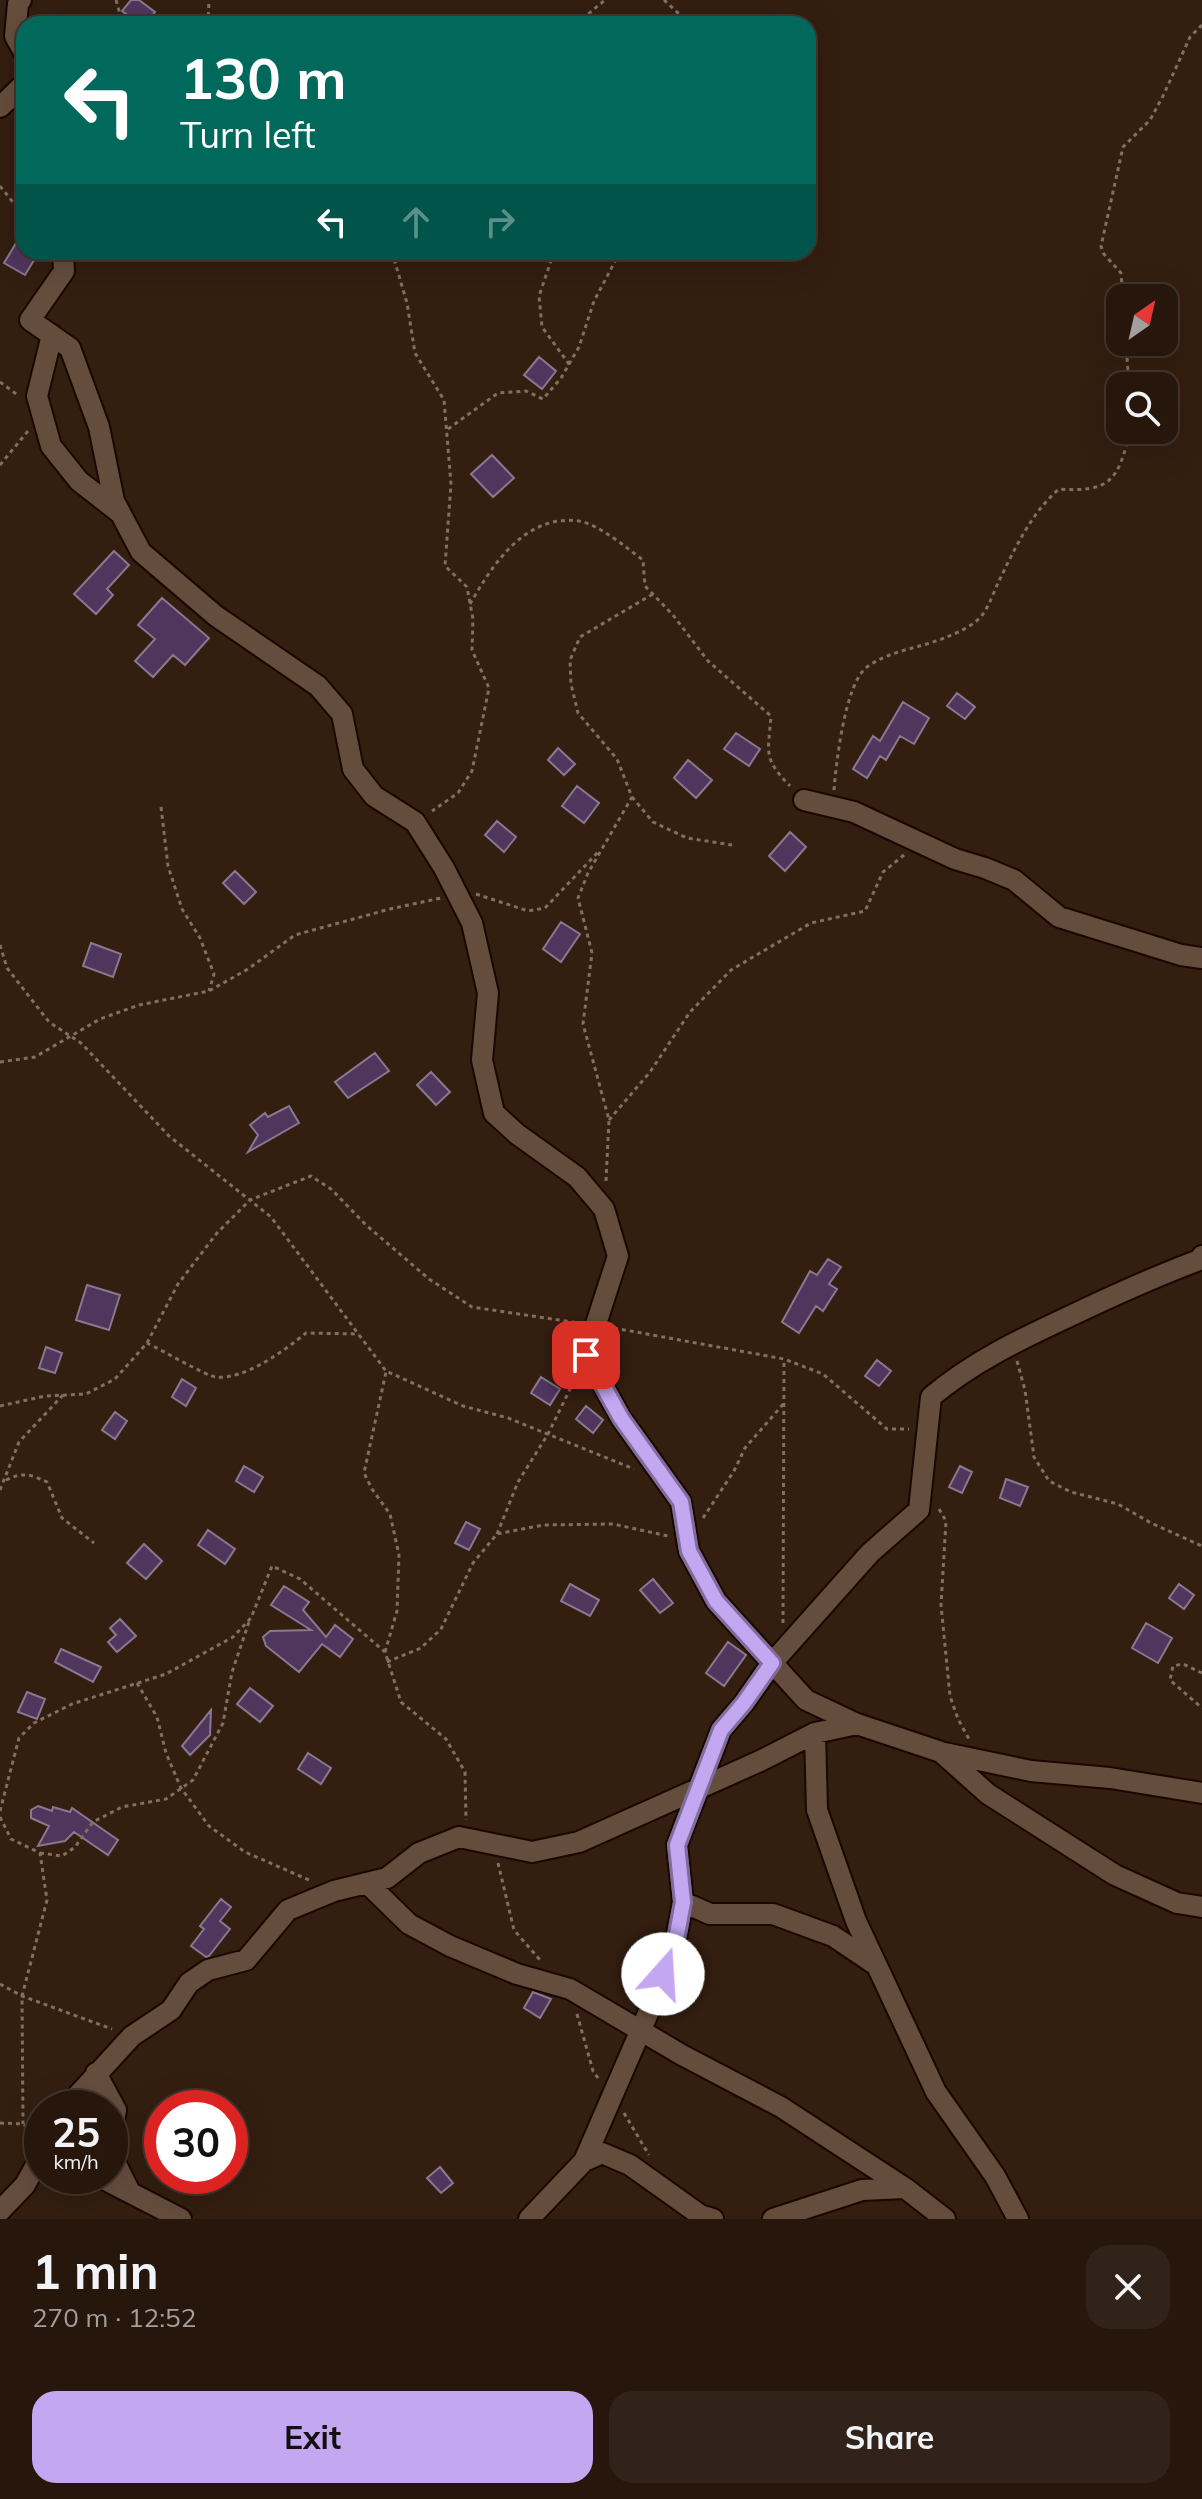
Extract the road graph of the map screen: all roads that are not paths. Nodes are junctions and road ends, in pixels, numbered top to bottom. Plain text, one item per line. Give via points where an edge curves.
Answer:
1 (16, 92) edge
2 (0, 107) edge
3 (63, 260) edge
4 (52, 335) junction
5 (121, 514) junction
6 (804, 800) road end
7 (1202, 958) edge
8 (1202, 1256) edge
9 (778, 1657) junction
10 (857, 1724) junction
11 (815, 1733) junction
12 (941, 1752) junction
13 (698, 1789) junction
14 (1202, 1793) edge
15 (367, 1883) junction
16 (683, 1902) junction
17 (1202, 1907) edge
18 (877, 1966) junction
19 (640, 2030) junction
20 (96, 2073) junction
21 (81, 2090) edge
22 (105, 2090) edge
23 (584, 2161) junction
24 (24, 2186) edge
25 (128, 2188) edge
26 (905, 2188) junction
27 (130, 2192) joint
28 (0, 2211) edge
29 (181, 2219) edge
30 (529, 2219) edge
31 (713, 2219) edge
32 (773, 2219) edge
33 (945, 2219) edge
34 (1018, 2219) edge

1 - 2 street
3 - 4 street via 64,271 30,320
4 - 5 street via 70,348 99,427
4 - 5 street via 37,396 51,446 79,481
5 - 9 street via 141,552 216,616 318,686 342,714 353,769 374,796 415,822 457,895 472,923 488,993 482,1060 494,1113 577,1177 604,1209 618,1256 586,1355 621,1418 681,1502 689,1551 716,1601
6 - 7 street via 854,812 1014,880 1059,917
8 - 9 street via 1011,1342 931,1397 919,1510 870,1553
9 - 10 street via 806,1700
9 - 13 street via 721,1730
10 - 11 street
10 - 12 street
11 - 13 street
11 - 18 street via 817,1810
12 - 14 street via 1031,1771
12 - 17 street via 988,1794 1115,1875 1177,1903
13 - 15 street via 579,1842 532,1852 459,1837 419,1853 387,1878
13 - 16 street via 677,1845
15 - 19 street via 409,1924 517,1974 570,1989
15 - 20 street via 288,1910 246,1960 208,1970 189,1983 171,2010 132,2036
16 - 18 street via 710,1914 773,1914 833,1936
16 - 19 street via 673,1946
18 - 34 street via 936,2092 995,2176
19 - 23 street
19 - 26 street via 781,2107
20 - 21 street
20 - 22 street
23 - 30 street
23 - 31 street via 602,2153 630,2165
24 - 28 street
25 - 27 street
26 - 32 street via 862,2190
26 - 33 street
27 - 29 street

